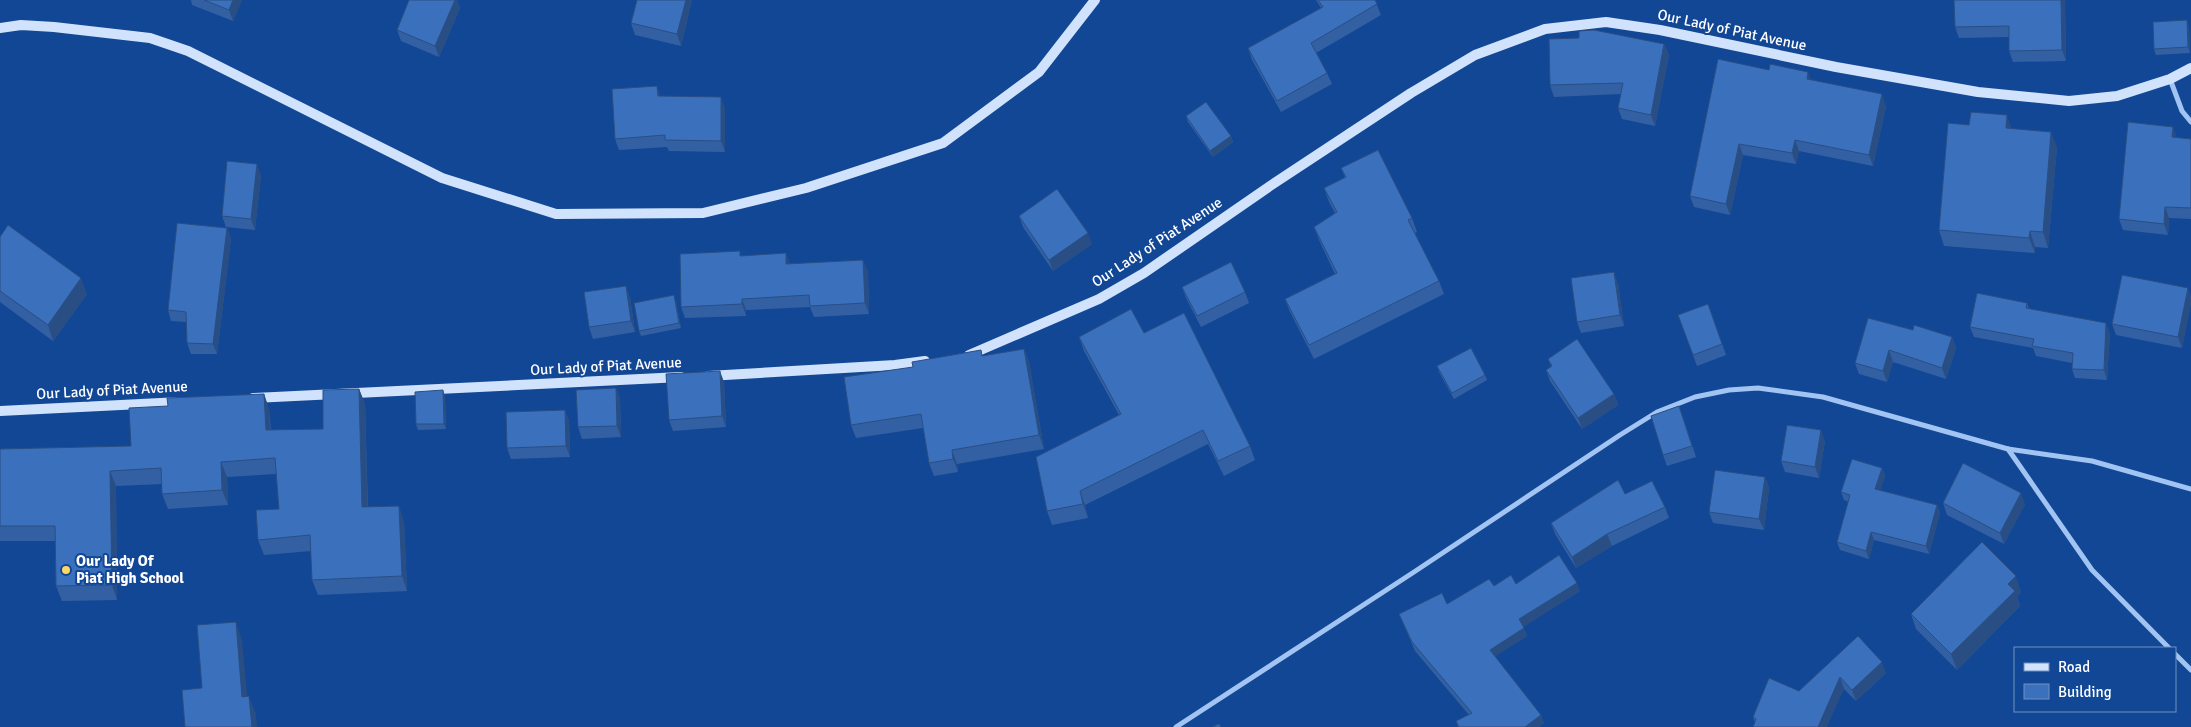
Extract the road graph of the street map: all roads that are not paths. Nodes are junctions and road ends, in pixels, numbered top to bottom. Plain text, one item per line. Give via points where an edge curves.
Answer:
1 (1095, 0) edge
2 (0, 28) edge
3 (2191, 68) edge
4 (2170, 79) junction
5 (2191, 122) edge
6 (963, 356) edge
7 (934, 360) edge
8 (245, 398) edge
9 (196, 401) edge
10 (0, 411) edge
11 (2008, 449) junction
12 (2191, 489) edge
13 (2168, 647) edge
14 (2176, 655) edge
15 (2191, 670) edge
16 (1176, 727) edge

1 - 2 street via 1040,72 943,143 806,188 702,213 556,214 442,178 188,51 150,38 54,26
3 - 4 street, Our Lady of Piat Avenue
4 - 5 street via 2182,111
4 - 6 street, Our Lady of Piat Avenue via 2117,96 2069,101 1968,90 1606,22 1545,29 1475,55 1411,93 1099,299 972,355
7 - 8 street, Our Lady of Piat Avenue via 763,374
9 - 10 street, Our Lady of Piat Avenue
11 - 12 street via 2092,461
11 - 13 street via 2092,570
11 - 16 street via 1823,397 1758,388 1729,390 1695,398 1657,412 1620,435
14 - 15 street

